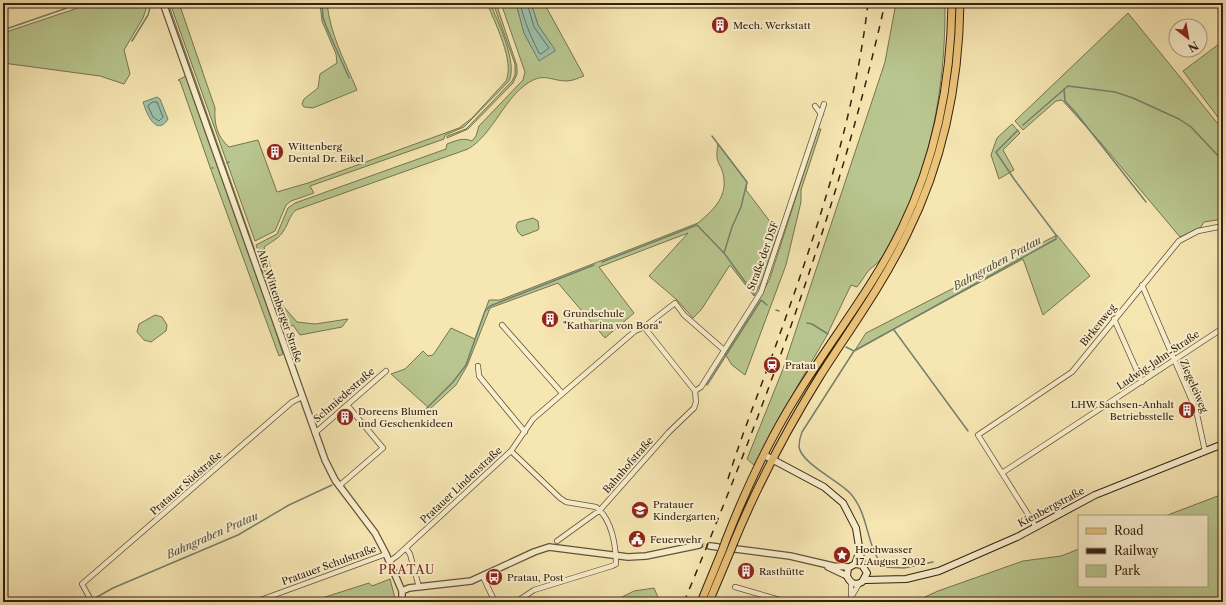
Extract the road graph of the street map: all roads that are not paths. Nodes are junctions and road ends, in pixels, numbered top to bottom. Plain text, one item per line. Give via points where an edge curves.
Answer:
1 (163, 3) edge
2 (952, 3) edge
3 (960, 3) edge
4 (824, 104) dead end
5 (815, 106) dead end
6 (821, 114) junction
7 (1223, 226) edge
8 (1142, 285) junction
9 (1114, 319) junction
10 (502, 325) dead end
11 (644, 326) junction
12 (1223, 328) edge
13 (724, 350) junction
14 (1174, 361) junction
15 (478, 366) dead end
16 (386, 371) dead end
17 (1142, 382) junction
18 (695, 391) junction
19 (562, 393) junction
20 (302, 397) junction
21 (347, 405) junction
22 (525, 432) junction
23 (315, 433) junction
24 (1223, 444) edge
25 (511, 451) junction
26 (1205, 451) junction
27 (764, 455) junction
28 (772, 459) junction
29 (1002, 474) junction
30 (339, 486) junction
31 (600, 510) junction
32 (1036, 527) junction
33 (557, 541) dead end
34 (699, 546) tunnel mouth
35 (710, 546) tunnel mouth
36 (733, 547) junction
37 (406, 548) junction
38 (720, 549) junction
39 (860, 550) junction
40 (386, 554) junction
41 (616, 556) junction
42 (390, 561) junction
43 (822, 564) junction
44 (852, 565) junction
45 (862, 565) junction
46 (867, 573) junction
47 (847, 576) junction
48 (482, 577) junction
49 (887, 579) junction
50 (865, 580) junction
51 (851, 582) junction
52 (859, 584) junction
53 (418, 587) junction
54 (735, 587) dead end
55 (402, 592) junction
56 (851, 597) junction
57 (92, 602) edge
58 (255, 602) edge
59 (402, 602) edge
60 (495, 602) edge
61 (516, 602) edge
62 (701, 602) edge
63 (709, 602) edge
64 (787, 602) edge
65 (848, 602) edge

1 - 20 street, Alte Wittenberger Straße
2 - 27 main road via 949,62 942,106 929,159 916,195 883,265 798,393
3 - 28 main road via 958,54 951,103 936,160 920,205 908,234 888,269 805,400
4 - 6 street, Straße der DSF
5 - 6 street
6 - 13 street, Straße der DSF via 766,280
7 - 8 street, Birkenweg via 1198,231 1179,241
8 - 9 street, Birkenweg
8 - 14 street, Ziegeleiweg
9 - 17 street
9 - 29 street, Birkenweg via 1066,377 979,433 978,438
10 - 19 street
11 - 13 street, Pratauer Lindenstraße via 675,303
11 - 18 street
11 - 19 street, Pratauer Lindenstraße
12 - 14 street, Ludwig-Jahn-Straße
13 - 18 street, Straße der DSF via 701,387
14 - 17 street, Ludwig-Jahn-Straße
14 - 26 street, Ziegeleiweg via 1196,410
15 - 22 street via 479,376
16 - 21 street, Schmiedestraße
17 - 29 street, Ludwig-Jahn-Straße
18 - 31 street, Bahnhofstraße via 694,408 669,432
19 - 22 street, Pratauer Lindenstraße via 533,419
20 - 23 street, Alte Wittenberger Straße
20 - 57 street, Pratauer Südstraße via 292,402 82,584
21 - 23 street, Schmiedestraße
21 - 30 street via 383,448
22 - 25 street, Pratauer Lindenstraße
23 - 30 street, Alte Wittenberger Straße via 330,472
24 - 26 main road, Kienbergstraße
25 - 31 street via 566,502 596,507
25 - 37 street, Pratauer Lindenstraße
26 - 32 main road, Kienbergstraße via 1100,493
27 - 28 main road
27 - 38 main road, bridge
28 - 36 main road
28 - 39 main road via 824,487 838,498 854,522
29 - 32 street
30 - 40 street, Alte Wittenberger Straße via 375,534
31 - 33 street, Bahnhofstraße
31 - 41 street via 605,516
32 - 49 main road, Kienbergstraße via 939,570 915,577
34 - 41 street via 646,556
35 - 38 street
36 - 43 street
36 - 63 main road
37 - 42 street, Pratauer Lindenstraße
37 - 53 street via 410,554
38 - 62 main road
39 - 44 main road
39 - 45 main road
40 - 42 street, Alte Wittenberger Straße
40 - 58 street, Pratauer Schulstraße
41 - 48 street via 556,547 543,548
41 - 61 street via 616,564 612,566 534,590
42 - 55 street, Alte Wittenberger Straße
43 - 44 street
43 - 47 street
44 - 45 main road
44 - 47 main road
45 - 46 main road
46 - 49 main road, Kienbergstraße
46 - 50 main road
47 - 51 main road
48 - 53 street via 457,584
48 - 60 street
49 - 50 main road, Kienbergstraße
50 - 52 main road
51 - 52 main road
51 - 56 street
52 - 56 street
53 - 55 street
54 - 64 street
55 - 59 street, Alte Wittenberger Straße
56 - 65 street

